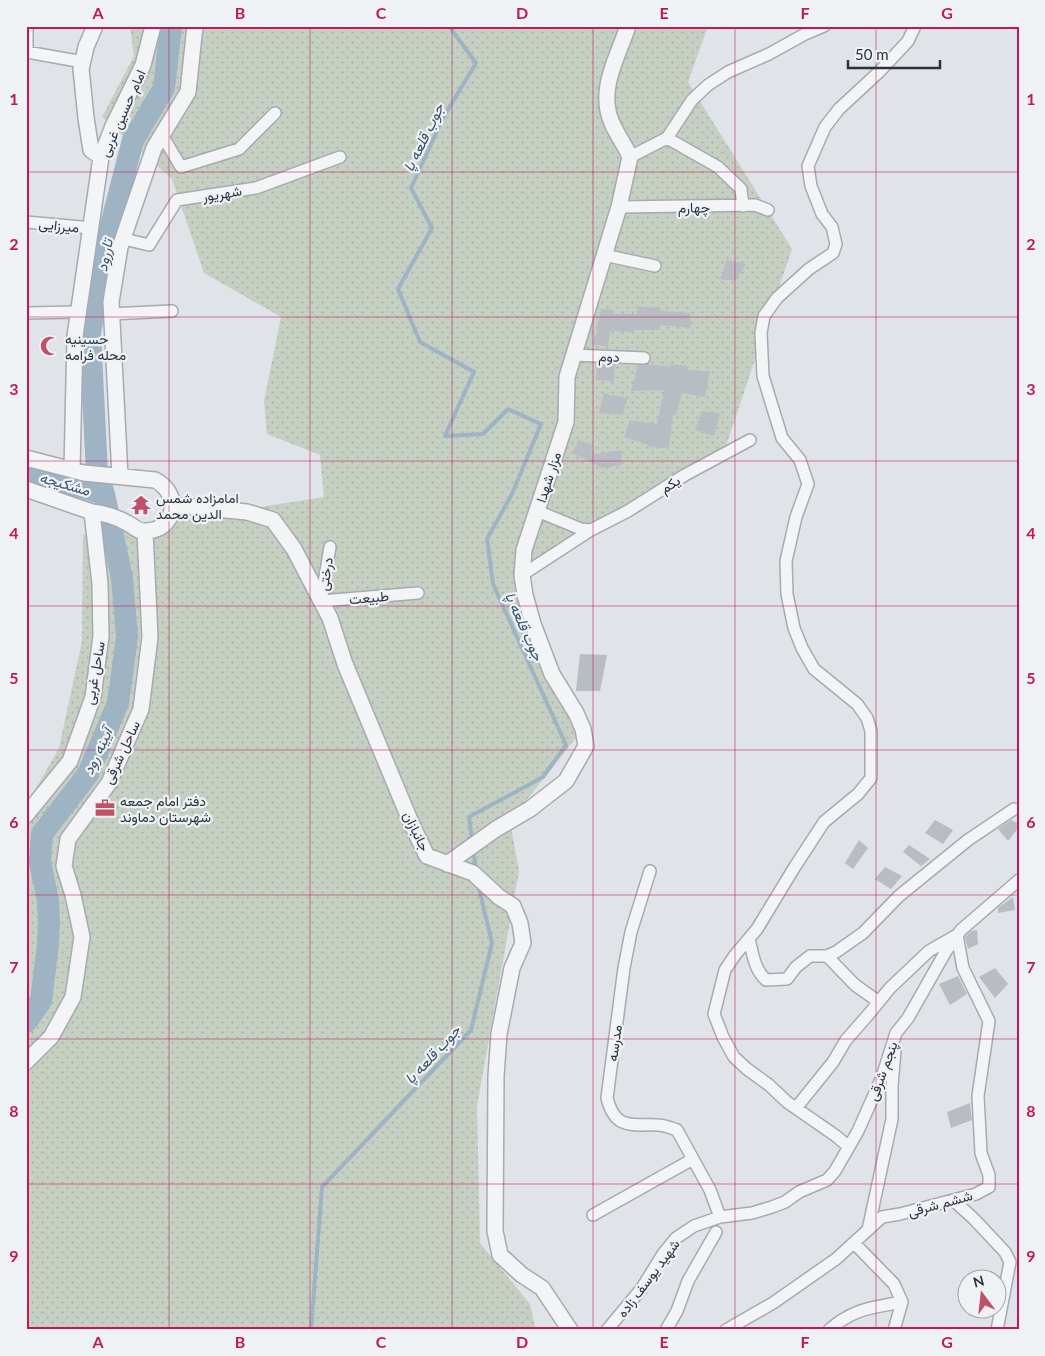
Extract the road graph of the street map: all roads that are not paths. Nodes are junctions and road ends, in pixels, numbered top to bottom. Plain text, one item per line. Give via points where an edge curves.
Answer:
1 (27, 26) edge
2 (95, 26) edge
3 (153, 26) edge
4 (195, 26) edge
5 (628, 26) edge
6 (824, 26) edge
7 (915, 26) edge
8 (82, 62) junction
9 (275, 113) dead end
10 (162, 135) junction
11 (667, 138) junction
12 (101, 157) junction
13 (340, 157) dead end
14 (630, 157) junction
15 (743, 206) junction
16 (619, 208) junction
17 (768, 210) dead end
18 (26, 222) edge
19 (92, 228) junction
20 (124, 239) junction
21 (604, 255) junction
22 (655, 266) dead end
23 (172, 311) dead end
24 (77, 312) junction
25 (26, 313) edge
26 (110, 314) junction
27 (573, 355) junction
28 (644, 358) dead end
29 (750, 440) dead end
30 (26, 458) edge
31 (78, 471) junction
32 (117, 475) junction
33 (26, 489) edge
34 (173, 505) junction
35 (537, 511) junction
36 (96, 513) junction
37 (591, 530) junction
38 (145, 532) junction
39 (330, 547) dead end
40 (522, 575) junction
41 (418, 593) dead end
42 (321, 601) junction
43 (1014, 809) dead end
44 (26, 815) edge
45 (447, 864) junction
46 (650, 871) dead end
47 (1019, 880) edge
48 (957, 935) junction
49 (749, 939) junction
50 (827, 956) junction
51 (879, 1002) junction
52 (896, 1033) junction
53 (26, 1062) edge
54 (796, 1108) junction
55 (849, 1147) junction
56 (694, 1159) junction
57 (953, 1200) junction
58 (594, 1215) dead end
59 (720, 1217) junction
60 (868, 1230) junction
61 (716, 1232) dead end
62 (854, 1243) junction
63 (1014, 1260) edge
64 (1008, 1276) edge
65 (542, 1288) junction
66 (902, 1302) junction
67 (558, 1330) edge
68 (570, 1330) edge
69 (607, 1330) edge
70 (666, 1330) edge
71 (726, 1330) edge
72 (829, 1330) edge
73 (894, 1330) edge

1 - 8 street via 27,52
2 - 8 street
3 - 12 street, امام حسین غربی via 143,65
4 - 10 street via 188,92
5 - 14 street via 609,78 607,102 611,121
6 - 11 street via 728,72 708,85 692,100
7 - 49 street via 908,41 825,127 808,166 811,186 822,214 832,227 836,244 833,253 809,269 777,298 764,316 762,376 782,438 800,460 808,484 786,561 787,594 794,628 814,669 857,704 867,718 872,753 871,778 858,794 824,822
8 - 12 street via 91,150
9 - 10 street via 239,149 181,167
10 - 20 street via 154,148
11 - 14 street
11 - 15 street via 718,167 741,189
12 - 19 street, امام حسین غربی
13 - 20 street, شهریور via 256,188 177,200 149,244
14 - 16 street, مزار شهدا
15 - 16 street, چهارم
15 - 17 street, چهارم
16 - 21 street, مزار شهدا
18 - 19 street, میرزایی
19 - 24 street, امام حسین غربی
20 - 26 street
21 - 22 street
21 - 27 street, مزار شهدا
23 - 26 street
24 - 25 street
24 - 31 street, امام حسین غربی
26 - 32 street via 115,366
27 - 28 street, دوم
27 - 35 street, مزار شهدا via 567,377 566,422
29 - 37 street, یکم
30 - 31 street
31 - 32 street
32 - 34 street via 155,480 168,490
33 - 36 street
34 - 38 street via 171,514 161,527
34 - 42 street, جانبازان via 247,512 273,520 294,549
35 - 37 street
35 - 40 street, مزار شهدا via 524,550
36 - 38 street
36 - 44 street, ساحل غربی via 101,636 93,697 70,761
37 - 40 street, یکم
38 - 53 street, ساحل شرقی via 150,637 141,709 109,782 68,839 64,866 82,937 72,997 52,1037
39 - 42 street, درختی
40 - 45 street, مزار شهدا via 543,651 552,674 576,713 586,746 566,781
41 - 42 street, طبیعت
42 - 45 street, جانبازان via 421,844 427,856
43 - 50 street via 968,840 900,896 864,933
45 - 65 street, جانبازان via 478,877 513,906 520,923 522,943 512,968 499,1034 494,1231 500,1255
46 - 56 street, مدرسه via 631,932 606,1098 610,1110 619,1120 677,1130
47 - 48 street, پنجم شرقی
48 - 51 street via 929,950
48 - 52 street, پنجم شرقی
48 - 57 street, ششم شرقی via 963,968 989,1021 978,1096 981,1153 989,1175 989,1187
49 - 50 street via 756,968 766,980 787,979 810,956
49 - 54 street via 725,970 714,1014 734,1057
50 - 51 street via 855,985
51 - 54 street via 846,1040 834,1062
52 - 55 street, پنجم شرقی via 882,1077
52 - 60 street via 892,1119
54 - 55 street
55 - 59 street, پنجم شرقی via 827,1180 772,1207
56 - 58 street
56 - 59 street
57 - 60 street, ششم شرقی via 882,1217
57 - 63 street
59 - 69 street, شهید یوسف زاده via 694,1226 676,1238 642,1288
60 - 62 street, ششم شرقی
61 - 70 street via 688,1281
62 - 66 street via 894,1284
62 - 71 street, ششم شرقی via 773,1303
63 - 64 street
65 - 67 street
65 - 68 street, جانبازان
66 - 72 street via 865,1308 843,1318
66 - 73 street

